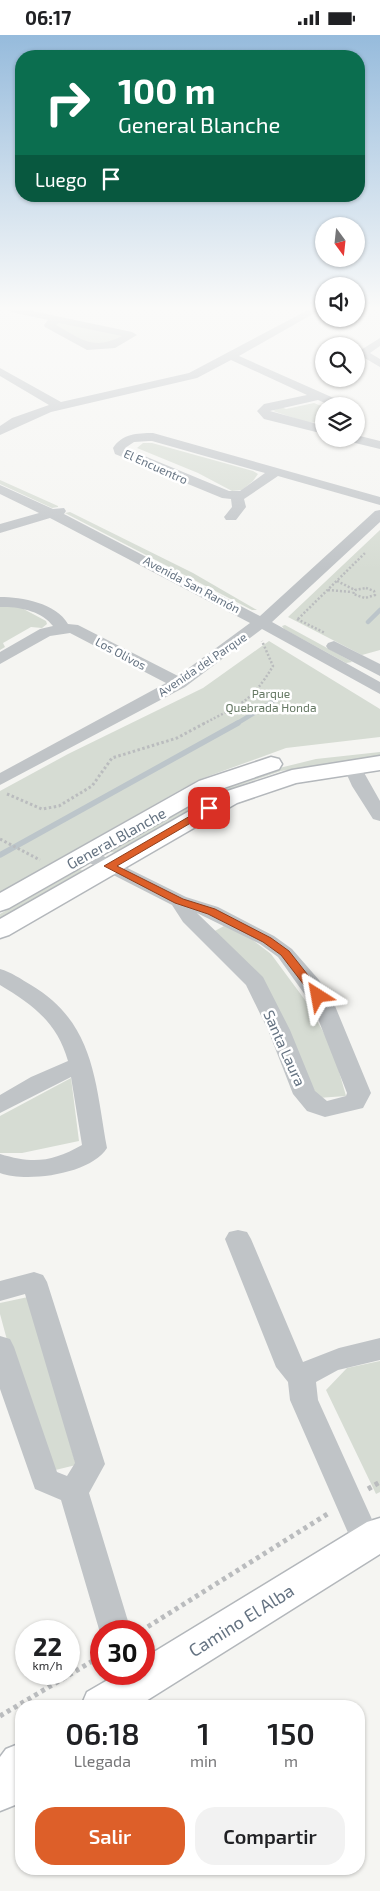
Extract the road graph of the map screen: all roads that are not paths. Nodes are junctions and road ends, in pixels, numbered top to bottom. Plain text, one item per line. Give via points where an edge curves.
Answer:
1 (43, 397) edge
2 (103, 397) edge
3 (315, 397) edge
4 (59, 406) junction
5 (315, 426) edge
6 (0, 431) edge
7 (365, 441) edge
8 (380, 445) edge
9 (275, 472) junction
10 (0, 475) edge
11 (0, 489) edge
12 (236, 496) junction
13 (380, 501) edge
14 (68, 508) junction
15 (52, 513) junction
16 (380, 514) edge
17 (231, 517) dead end
18 (0, 529) edge
19 (242, 595) dead end
20 (0, 602) edge
21 (259, 604) dead end
22 (265, 621) junction
23 (295, 621) road end
24 (62, 628) junction
25 (318, 636) dead end
26 (0, 659) edge
27 (377, 675) edge
28 (179, 683) junction
29 (380, 747) edge
30 (380, 763) edge
31 (352, 765) junction
32 (0, 780) edge
33 (380, 815) edge
34 (86, 854) junction
35 (110, 866) junction
36 (179, 901) junction
37 (0, 903) edge
38 (0, 930) edge
39 (0, 976) edge
40 (80, 1064) junction
41 (0, 1105) edge
42 (0, 1163) edge
43 (238, 1239) dead end
44 (0, 1291) edge
45 (0, 1347) edge
46 (380, 1349) edge
47 (302, 1378) junction
48 (74, 1492) junction
49 (373, 1538) edge
50 (112, 1620) edge
51 (121, 1689) edge
52 (15, 1761) edge
53 (0, 1771) edge
54 (15, 1771) edge
55 (0, 1790) edge

1 - 4 street
2 - 4 street
3 - 5 street via 263,411 270,416
4 - 6 street via 25,417
7 - 8 street
9 - 12 street via 243,495
9 - 12 street, El Encuentro via 153,437 130,440 120,446 120,451 223,494
9 - 13 street, El Encuentro
10 - 14 street, Avenida San Ramón
11 - 15 street, Avenida San Ramón
12 - 17 street via 239,507
14 - 15 street
14 - 19 street, Avenida San Ramón
15 - 18 street
15 - 22 street, Avenida San Ramón
16 - 22 street, Avenida del Parque
20 - 24 street, Los Olivos via 26,603 60,621
21 - 22 street, Avenida San Ramón
22 - 23 street, Avenida San Ramón
22 - 27 street, Avenida San Ramón via 354,674
22 - 28 street, Avenida del Parque
24 - 26 street via 42,633
24 - 28 street, Los Olivos via 80,631
25 - 27 street
28 - 32 street, Avenida del Parque
29 - 34 main road, General Blanche via 308,756 245,771 207,786
30 - 31 main road, General Blanche
31 - 33 street
31 - 35 main road, General Blanche via 302,773 239,793
34 - 35 street, Santa Laura
34 - 37 main road, General Blanche
35 - 36 street, Santa Laura
35 - 38 main road, General Blanche
36 - 36 street, Santa Laura via 190,918 255,983 279,1030 305,1094 315,1105 325,1109 355,1102 359,1093 324,1006 312,985 285,953 211,911
39 - 40 street via 40,1000 64,1026
40 - 41 street
40 - 42 street via 95,1148 77,1159 52,1166 25,1169
43 - 47 street via 290,1367
44 - 48 street via 34,1282 90,1464
45 - 48 street via 45,1480
46 - 47 street via 328,1361 312,1368
47 - 49 street via 304,1400 348,1501
48 - 50 street
49 - 51 main road, Camino El Alba
52 - 53 main road
54 - 55 main road

